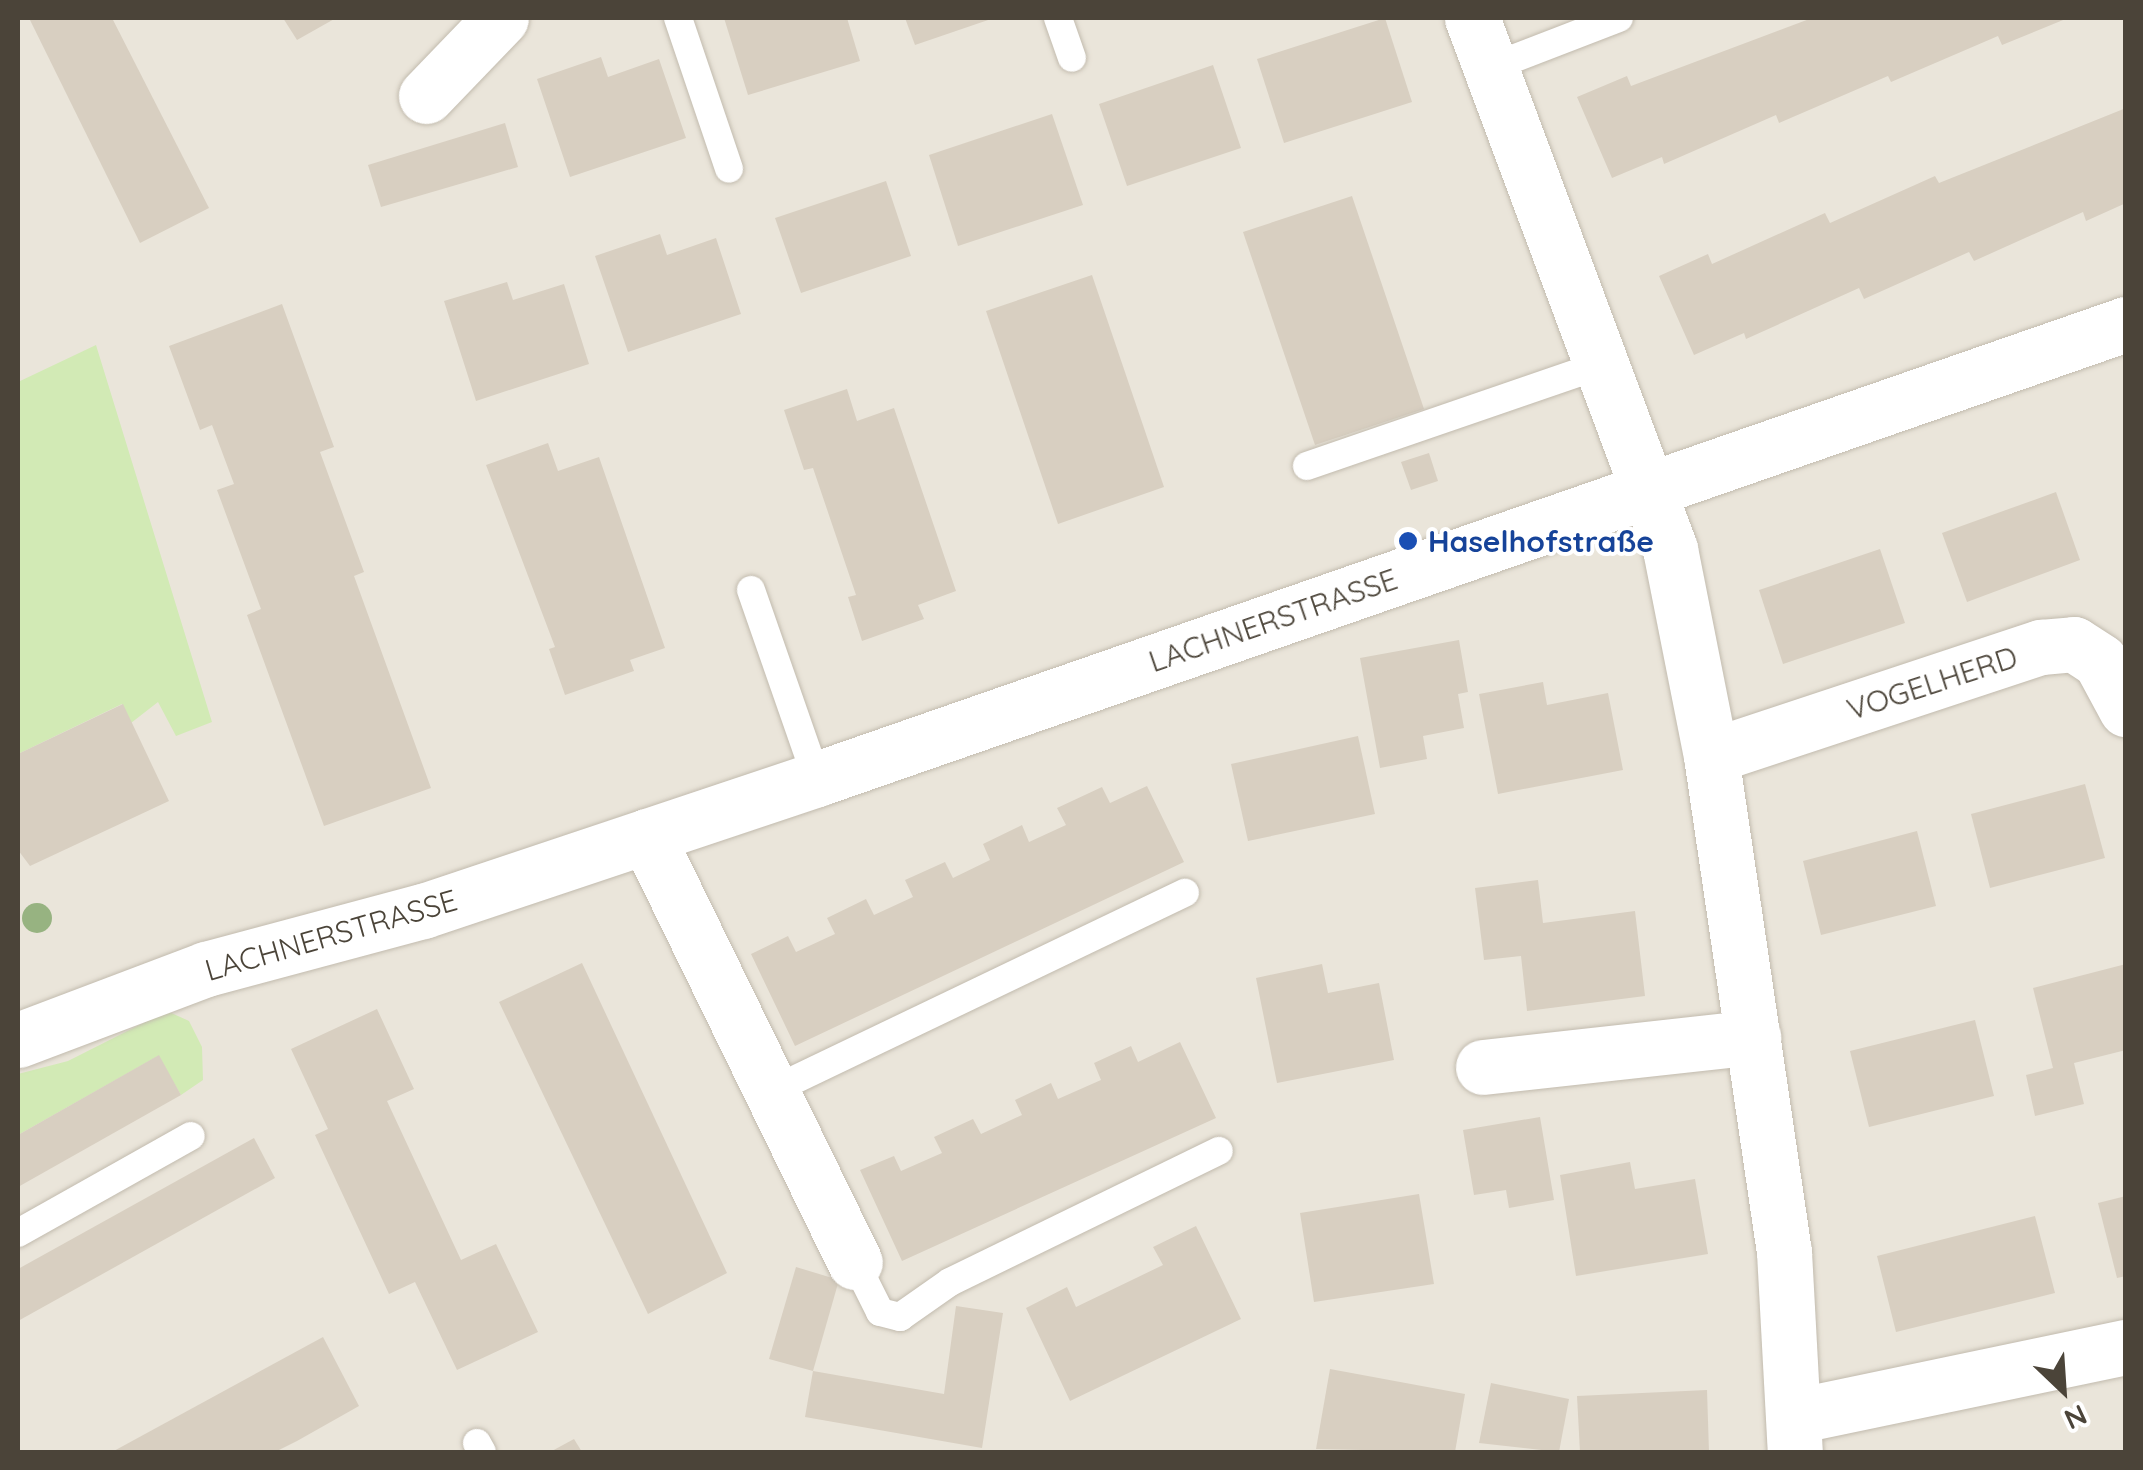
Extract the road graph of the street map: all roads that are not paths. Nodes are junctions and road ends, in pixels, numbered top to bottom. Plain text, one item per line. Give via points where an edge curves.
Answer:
1 (502, 18) edge
2 (678, 18) edge
3 (1058, 18) edge
4 (1472, 18) edge
5 (1619, 18) edge
6 (1072, 58) dead end
7 (1492, 67) junction
8 (426, 96) dead end
9 (729, 168) dead end
10 (2126, 324) edge
11 (1601, 365) junction
12 (1307, 466) dead end
13 (1652, 490) junction
14 (751, 590) dead end
15 (2126, 709) edge
16 (1711, 756) junction
17 (817, 780) junction
18 (647, 836) junction
19 (1185, 893) dead end
20 (1752, 1037) junction
21 (18, 1040) edge
22 (1482, 1066) dead end
23 (771, 1092) junction
24 (191, 1136) dead end
25 (1219, 1151) dead end
26 (18, 1233) edge
27 (855, 1262) joint
28 (2126, 1348) edge
29 (1795, 1434) edge

1 - 8 street
2 - 9 lane
3 - 6 lane
4 - 7 street
5 - 7 lane
7 - 11 street
10 - 13 street, LACHNERSTRASSE
11 - 12 lane
11 - 13 street
13 - 16 street
13 - 17 street, LACHNERSTRASSE
14 - 17 lane
15 - 16 street, VOGELHERD via 2100,661 2074,644 2041,647
16 - 20 street
17 - 18 street, LACHNERSTRASSE
18 - 21 street, LACHNERSTRASSE via 423,910 206,969
18 - 23 street
19 - 23 lane
20 - 22 street
20 - 29 street via 1784,1252
23 - 27 street
24 - 26 lane
25 - 27 lane via 950,1282 900,1317 880,1312
28 - 29 street

